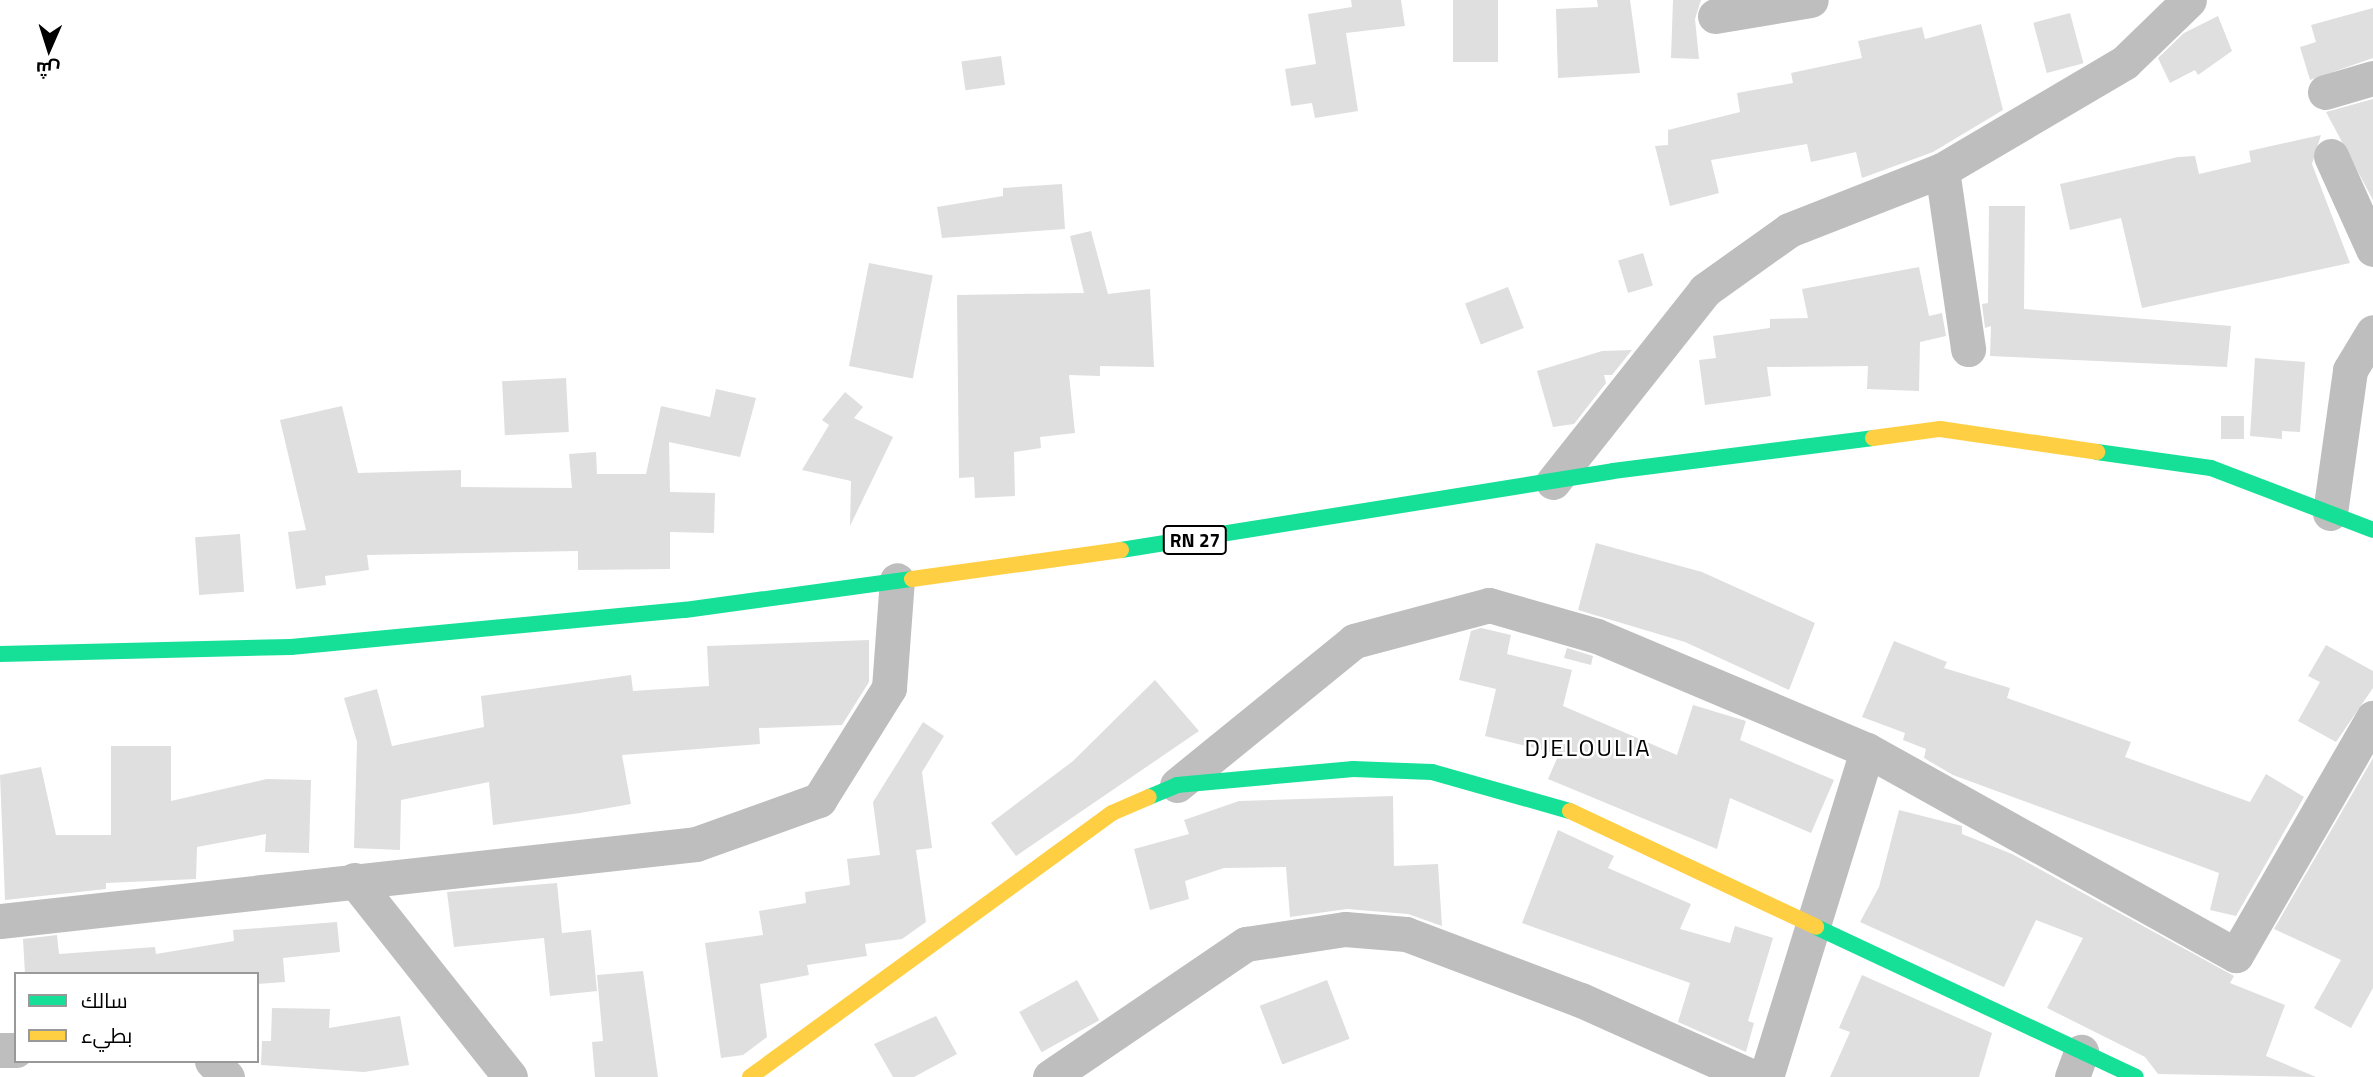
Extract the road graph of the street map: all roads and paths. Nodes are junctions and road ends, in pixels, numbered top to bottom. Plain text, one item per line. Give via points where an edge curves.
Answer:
1 (1811, 0) edge
2 (2189, 0) edge
3 (1715, 16) dead end
4 (2373, 78) edge
5 (2325, 92) dead end
6 (2331, 156) dead end
7 (1942, 170) junction
8 (2362, 193) edge
9 (2373, 249) edge
10 (2373, 332) edge
11 (1968, 349) dead end
12 (1553, 482) junction
13 (2330, 513) junction
14 (2373, 530) edge
15 (897, 580) junction
16 (0, 654) edge
17 (2373, 718) edge
18 (1867, 750) junction
19 (1177, 785) junction
20 (354, 880) junction
21 (0, 922) edge
22 (1813, 923) junction
23 (214, 1063) edge
24 (2077, 1064) edge
25 (227, 1077) edge
26 (510, 1077) edge
27 (750, 1077) edge
28 (1050, 1077) edge
29 (1752, 1077) edge
30 (1766, 1077) edge
31 (2136, 1077) edge

1 - 3 street
2 - 7 street via 2125,62
4 - 5 street
6 - 8 street
7 - 11 street
7 - 12 street via 1789,230 1705,290
8 - 9 street
10 - 13 street via 2350,370
12 - 13 main road, RN 27 via 1940,429 2211,468
12 - 15 main road, RN 27 via 1286,527
13 - 14 main road, RN 27
15 - 16 main road, RN 27 via 685,610 290,648
15 - 20 street via 889,688 819,800 696,844
17 - 18 street via 2236,955
18 - 19 street via 1597,636 1489,605 1354,641
18 - 22 street
19 - 22 main road via 1353,769 1432,772 1553,803
19 - 27 main road via 1112,813
20 - 21 street
20 - 26 street
22 - 24 main road
22 - 30 street
23 - 25 street
24 - 31 main road
28 - 29 street via 1246,944 1345,929 1406,934 1581,1000

